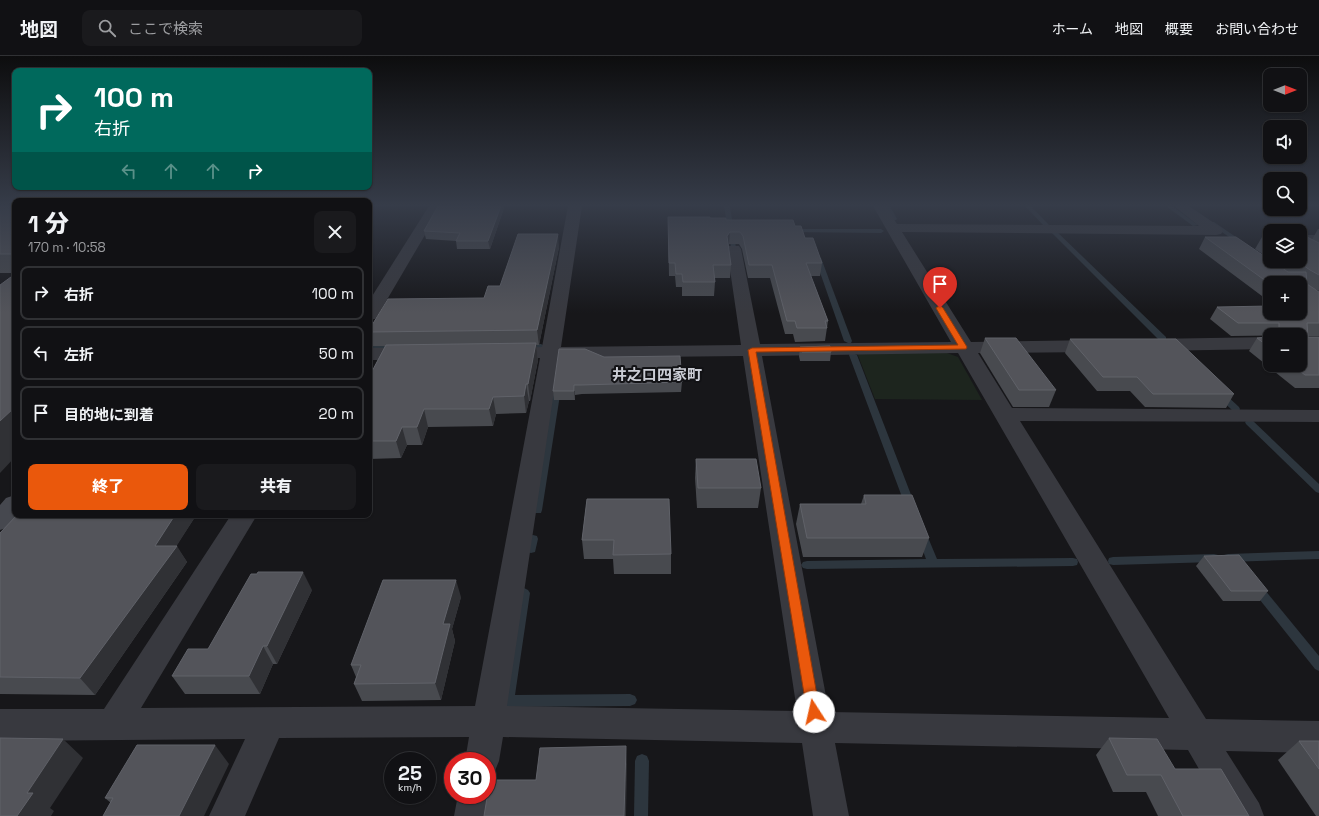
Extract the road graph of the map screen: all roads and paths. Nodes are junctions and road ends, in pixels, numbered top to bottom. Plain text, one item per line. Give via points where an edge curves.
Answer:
1 (414, 241) edge
2 (568, 241) edge
3 (900, 241) edge
4 (1307, 244) edge
5 (734, 249) dead end
6 (1319, 252) edge
7 (372, 310) edge
8 (1263, 343) edge
9 (1113, 345) edge
10 (1136, 345) edge
11 (964, 347) junction
12 (752, 350) junction
13 (550, 352) junction
14 (487, 353) edge
15 (372, 354) edge
16 (432, 354) edge
17 (1004, 414) junction
18 (1319, 416) edge
19 (12, 507) edge
20 (242, 518) edge
21 (0, 521) edge
22 (490, 721) junction
23 (269, 723) junction
24 (113, 724) junction
25 (0, 725) edge
26 (816, 728) junction
27 (1198, 736) junction
28 (1319, 737) edge
29 (484, 752) edge
30 (474, 804) edge
31 (227, 816) edge
32 (472, 816) edge
33 (831, 816) edge
34 (1246, 816) edge

1 - 7 street
2 - 13 street
3 - 11 street
4 - 6 street
5 - 12 street
8 - 10 street
9 - 11 street
11 - 12 street
11 - 17 street
12 - 13 street
12 - 26 street
13 - 14 street
13 - 22 street
15 - 16 street
17 - 18 street
17 - 27 street
19 - 21 main road
20 - 24 street
22 - 23 street
22 - 26 street
22 - 29 street
23 - 24 street
23 - 31 street
24 - 25 street
26 - 27 street
26 - 33 street
27 - 28 street
27 - 34 street
30 - 32 street

